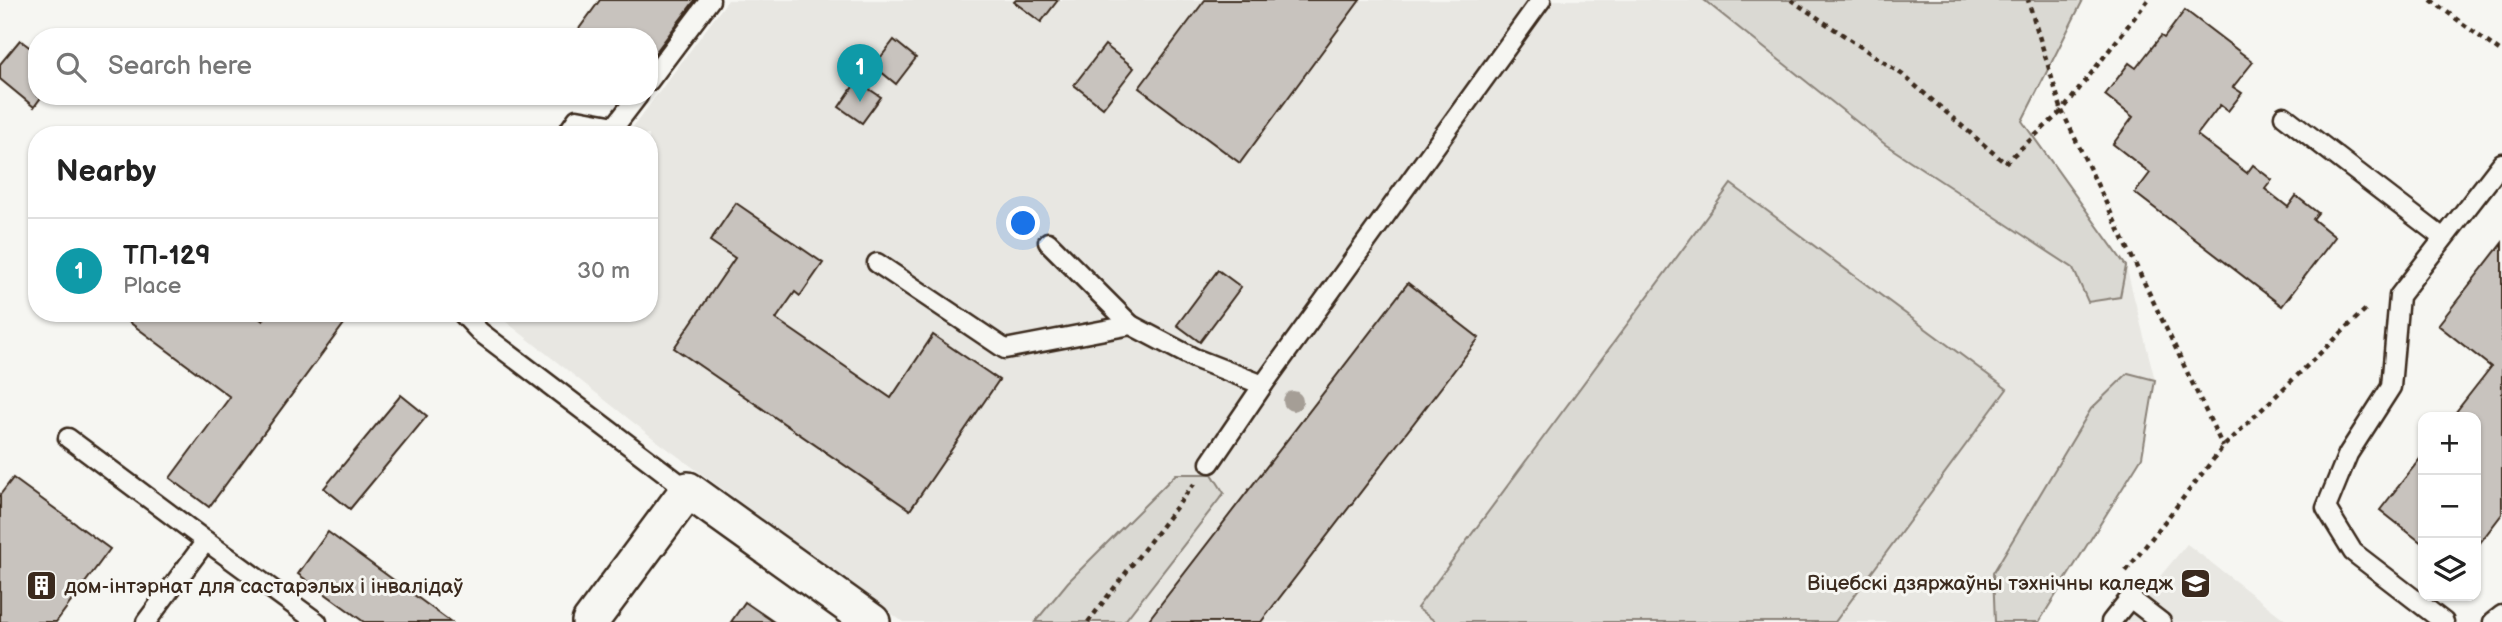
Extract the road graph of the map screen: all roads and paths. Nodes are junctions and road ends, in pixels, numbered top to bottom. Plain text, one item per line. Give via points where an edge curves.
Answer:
1 (710, 0) edge
2 (1541, 0) edge
3 (1791, 0) edge
4 (2028, 0) edge
5 (2148, 0) edge
6 (2431, 0) edge
7 (2502, 53) edge
8 (658, 69) edge
9 (631, 105) edge
10 (2062, 111) junction
11 (2284, 116) dead end
12 (572, 126) edge
13 (615, 126) edge
14 (615, 126) edge
15 (2502, 163) edge
16 (2443, 238) junction
17 (1048, 242) dead end
18 (877, 263) dead end
19 (2399, 296) junction
20 (471, 322) edge
21 (1131, 325) junction
22 (1263, 385) junction
23 (68, 438) dead end
24 (2223, 447) junction
25 (1210, 463) joint
26 (688, 490) junction
27 (206, 541) junction
28 (2122, 576) dead end
29 (2502, 615) edge
30 (146, 622) edge
31 (317, 622) edge
32 (590, 622) edge
33 (872, 622) edge
34 (1088, 622) edge
35 (2111, 622) edge
36 (2161, 622) edge
37 (2444, 622) edge
38 (2493, 622) edge

1 - 8 lane
2 - 22 lane
3 - 10 path via 1903,75 2005,163
4 - 10 path
5 - 10 path
6 - 7 path
9 - 14 lane
10 - 24 path
11 - 16 lane
12 - 13 lane via 577,119
15 - 16 lane
16 - 19 lane
17 - 21 lane
18 - 21 lane via 1005,349
19 - 24 path via 2370,305
19 - 37 lane via 2391,387 2348,454 2326,508 2353,552
20 - 26 lane
21 - 22 lane via 1194,358
22 - 25 lane
23 - 27 lane
24 - 28 path
25 - 34 path
26 - 32 street
26 - 33 street
27 - 30 lane
27 - 31 lane
29 - 38 lane
35 - 36 lane via 2130,598

